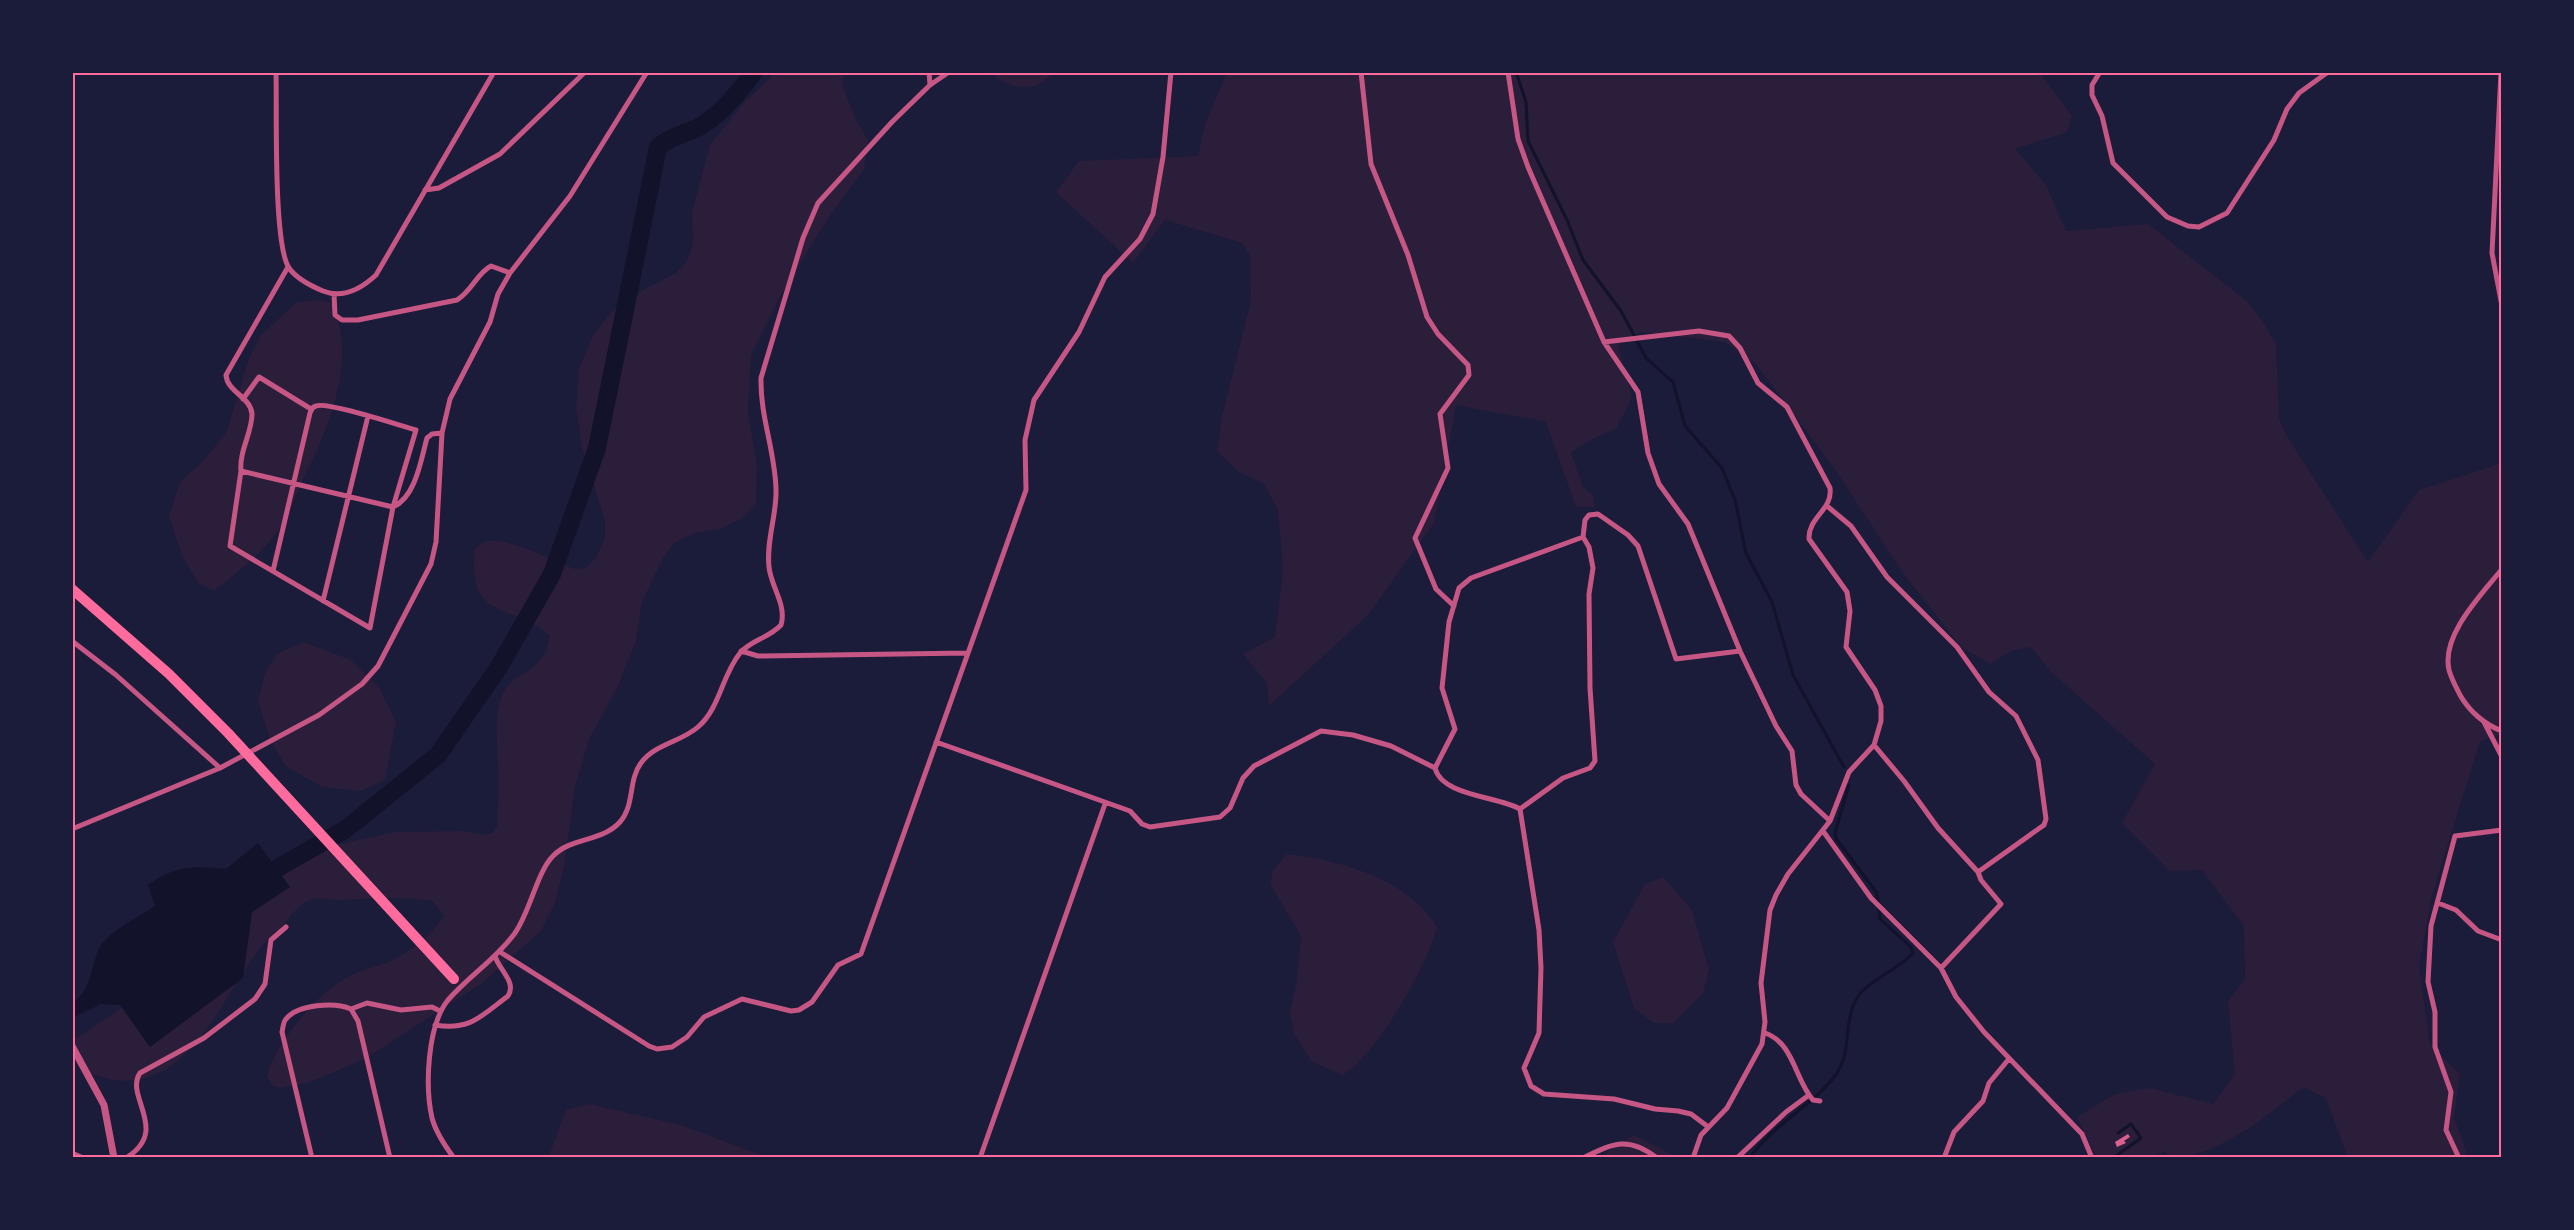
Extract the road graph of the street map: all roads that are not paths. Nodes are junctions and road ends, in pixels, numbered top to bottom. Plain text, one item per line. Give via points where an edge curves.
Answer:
1 (276, 72) edge
2 (494, 72) edge
3 (585, 72) edge
4 (647, 72) edge
5 (928, 72) edge
6 (949, 72) edge
7 (1171, 72) edge
8 (1360, 72) edge
9 (1508, 72) edge
10 (2100, 72) edge
11 (2328, 72) edge
12 (2501, 72) edge
13 (930, 85) junction
14 (2499, 166) edge
15 (425, 190) junction
16 (288, 267) junction
17 (510, 273) junction
18 (334, 294) junction
19 (2502, 306) edge
20 (1604, 342) junction
21 (243, 399) junction
22 (311, 410) junction
23 (368, 416) junction
24 (442, 433) junction
25 (242, 471) junction
26 (294, 483) junction
27 (348, 496) junction
28 (1827, 506) junction
29 (393, 507) junction
30 (1583, 537) junction
31 (2502, 569) edge
32 (273, 571) junction
33 (72, 589) edge
34 (323, 601) junction
35 (1454, 606) junction
36 (72, 641) edge
37 (741, 651) junction
38 (1740, 651) junction
39 (968, 653) junction
40 (2483, 721) junction
41 (2502, 731) edge
42 (936, 742) junction
43 (1874, 745) junction
44 (2502, 757) edge
45 (220, 768) junction
46 (1435, 768) junction
47 (1105, 804) junction
48 (1520, 809) junction
49 (1830, 821) junction
50 (72, 829) edge
51 (2502, 830) edge
52 (1823, 831) junction
53 (1978, 872) junction
54 (2438, 903) junction
55 (286, 927) dead end
56 (2502, 940) edge
57 (500, 952) junction
58 (495, 956) junction
59 (1941, 968) junction
60 (454, 979) dead end
61 (351, 1009) junction
62 (440, 1011) junction
63 (435, 1025) junction
64 (1765, 1033) junction
65 (72, 1046) edge
66 (2008, 1060) junction
67 (1707, 1126) junction
68 (72, 1153) edge
69 (1746, 1156) edge
70 (82, 1158) edge
71 (114, 1158) edge
72 (126, 1158) edge
73 (312, 1158) edge
74 (390, 1158) edge
75 (454, 1158) edge
76 (980, 1158) edge
77 (1583, 1158) edge
78 (1657, 1158) edge
79 (1693, 1158) edge
80 (1737, 1158) edge
81 (1944, 1158) edge
82 (2091, 1158) edge
83 (2459, 1158) edge

1 - 16 street via 278,207
2 - 15 street
3 - 15 street via 500,154 439,188
4 - 17 street via 570,196
5 - 13 street
6 - 13 street
7 - 39 street via 1164,158 1153,213 1140,239 1105,277 1079,332 1030,409 1025,440 1026,490
8 - 35 street via 1375,177 1408,255 1427,317 1468,365 1469,375 1440,414 1448,468 1415,538 1436,589
9 - 20 street via 1518,139
10 - 11 street via 2092,95 2102,116 2113,163 2166,217 2199,227 2227,213 2274,140 2287,109 2299,93
12 - 14 street
13 - 37 street via 865,149 818,203 803,238 761,378 776,491 768,550 783,617 775,631
14 - 19 street via 2492,253
15 - 18 street via 376,275 351,292
16 - 18 street via 312,285
16 - 21 street via 226,375 229,386
17 - 18 street via 491,266 457,300 358,320 342,320 335,315
17 - 24 street via 498,294 490,322 450,399
20 - 28 street via 1710,331 1729,336 1753,376 1780,399 1798,425 1828,483 1831,494
20 - 38 street via 1638,392 1648,453 1659,484 1688,524
21 - 22 street via 259,377
21 - 25 street via 252,414 240,461
22 - 23 street via 319,405
22 - 26 street
23 - 27 street
23 - 29 street via 416,430
24 - 29 street via 427,438 408,493
24 - 45 street via 436,542 431,564 378,666 362,684 319,715
25 - 26 street
25 - 32 street via 230,546
26 - 27 street
26 - 32 street
27 - 29 street
27 - 34 street
28 - 43 street via 1810,526 1809,539 1847,592 1850,610 1846,647 1875,690 1881,706
28 - 53 street via 1851,526 1891,582 1957,647 1989,692 2016,716 2034,750 2041,774 2044,825
29 - 34 street via 370,628
30 - 35 street via 1471,578 1459,588
30 - 38 street via 1585,520 1595,513 1638,546 1676,659
30 - 48 street via 1593,568 1589,594 1595,761 1590,768 1563,778
31 - 40 street via 2458,624 2448,655 2449,670 2466,706
32 - 34 street
33 - 60 highway via 169,674 228,733
35 - 46 street via 1442,688 1455,729
36 - 45 street
37 - 39 street via 758,656
37 - 57 street via 704,722 640,763 629,807 620,822 605,834 563,848 547,862 526,912
38 - 49 street via 1791,751 1800,794
39 - 42 street
40 - 41 street
40 - 44 street
42 - 47 street
42 - 57 street via 863,950 835,968 806,1007 791,1011 742,999 705,1017 680,1043 657,1049
43 - 49 street via 1849,772
43 - 53 street via 1938,828
45 - 50 street
46 - 47 street via 1391,746 1321,731 1254,766 1243,778 1230,808 1220,817 1150,827 1130,811
46 - 48 street via 1443,782
47 - 76 street
48 - 67 street via 1541,968 1539,1033 1524,1068 1532,1086 1544,1094 1614,1099 1678,1111 1691,1114
49 - 52 street
51 - 54 street via 2455,836
52 - 59 street via 1878,905
52 - 64 street via 1788,874 1770,910 1761,983
53 - 59 street via 2001,904
54 - 56 street via 2456,910 2478,931
54 - 83 street via 2430,935 2428,982 2435,1047 2451,1092 2446,1130
55 - 72 street via 271,940 265,984 255,999 204,1038 138,1077 136,1089 147,1121 140,1144
57 - 58 street
58 - 62 street
58 - 63 street via 511,984 508,996 466,1026
59 - 66 street via 1956,997
61 - 62 street via 367,1003 400,1011 432,1007
61 - 73 street via 330,1004 294,1012 284,1020 282,1032
61 - 74 street via 360,1028
62 - 63 street
63 - 75 street via 430,1106 437,1133
64 - 67 street via 1727,1108
64 - 69 street via 1791,1057 1813,1098 1786,1112
65 - 71 street via 99,1091 108,1115
66 - 81 street via 1989,1083 1983,1101 1954,1132
66 - 82 street via 2082,1134
67 - 79 street
68 - 70 street
69 - 80 street
77 - 78 street via 1601,1149 1631,1143

